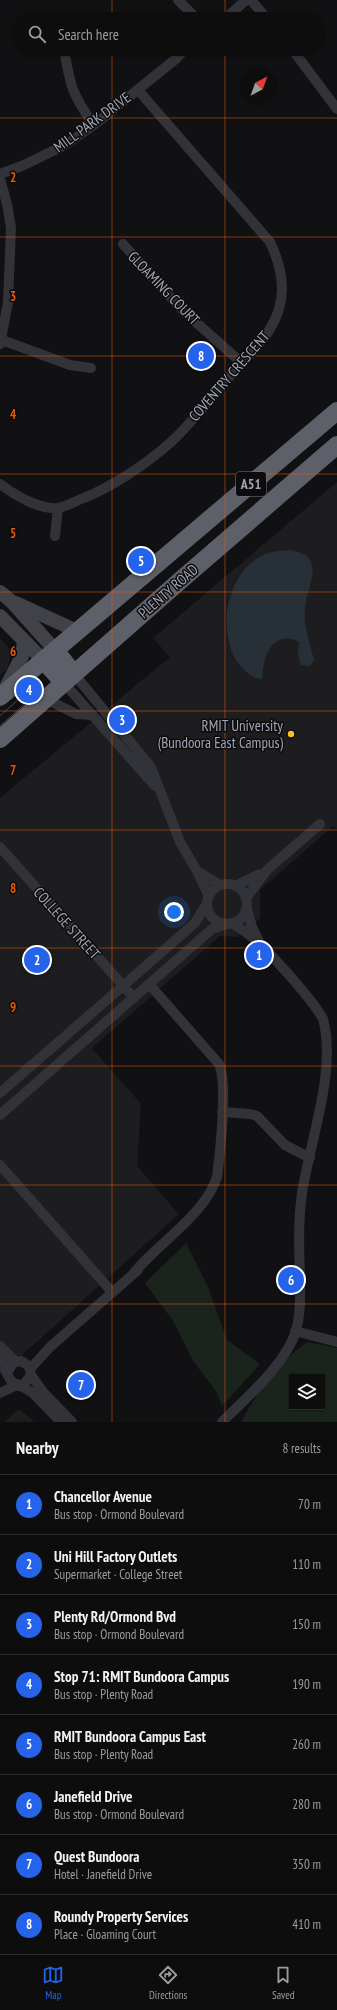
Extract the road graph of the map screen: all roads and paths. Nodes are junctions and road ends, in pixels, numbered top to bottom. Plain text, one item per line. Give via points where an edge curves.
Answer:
1 (246, 0) edge
2 (251, 0) edge
3 (181, 4) edge
4 (190, 12) edge
5 (232, 12) edge
6 (261, 12) edge
7 (65, 56) edge
8 (180, 56) edge
9 (297, 56) edge
10 (177, 58) joint
11 (138, 90) junction
12 (337, 109) edge
13 (94, 124) junction
14 (0, 174) edge
15 (0, 179) edge
16 (122, 244) dead end
17 (4, 265) edge
18 (1, 342) edge
19 (242, 363) junction
20 (91, 368) dead end
21 (337, 411) edge
22 (337, 445) edge
23 (0, 484) edge
24 (58, 508) junction
25 (55, 536) dead end
26 (0, 592) edge
27 (12, 602) junction
28 (0, 616) edge
29 (77, 631) junction
30 (24, 641) junction
31 (49, 655) junction
32 (69, 679) junction
33 (1, 697) edge
34 (46, 699) junction
35 (93, 715) junction
36 (0, 740) edge
37 (160, 792) junction
38 (320, 824) dead end
39 (0, 847) edge
40 (267, 870) junction
41 (197, 871) junction
42 (220, 885) junction
43 (235, 886) junction
44 (246, 898) junction
45 (208, 900) junction
46 (246, 909) junction
47 (230, 924) junction
48 (261, 944) junction
49 (149, 984) junction
50 (122, 985) junction
51 (134, 998) junction
52 (49, 1050) junction
53 (61, 1062) junction
54 (0, 1093) edge
55 (222, 1112) junction
56 (0, 1115) edge
57 (311, 1154) junction
58 (0, 1165) edge
59 (112, 1292) junction
60 (296, 1331) junction
61 (337, 1342) edge
62 (0, 1346) edge
63 (0, 1358) edge
64 (25, 1367) junction
65 (8, 1372) junction
66 (18, 1385) junction
67 (0, 1386) edge
68 (0, 1393) edge
69 (225, 1421) edge
70 (61, 1422) edge
71 (72, 1422) edge

1 - 5 street
2 - 6 street
3 - 4 street
7 - 13 street via 73,94
8 - 10 street, MILL PARK DRIVE
9 - 12 street
10 - 11 street, MILL PARK DRIVE
11 - 13 street, MILL PARK DRIVE
11 - 19 street, COVENTRY CRESCENT via 261,230 276,254 282,285 279,309 269,332
13 - 14 street, MILL PARK DRIVE via 65,145
15 - 17 street via 10,216 11,240
16 - 19 street, GLOAMING COURT via 182,310
17 - 18 street via 8,302
18 - 20 street via 70,365
19 - 24 street, COVENTRY CRESCENT via 170,443 128,475 94,495
21 - 29 highway, PLENTY ROAD / A51
22 - 32 highway, PLENTY ROAD / A51
23 - 24 street via 33,503
24 - 25 street
26 - 27 main road
27 - 29 main road
27 - 31 main road
28 - 30 main road
29 - 31 highway, PLENTY ROAD / A51
30 - 31 main road
30 - 33 main road via 20,661
31 - 32 highway
31 - 33 highway, PLENTY ROAD
32 - 34 highway, PLENTY ROAD
32 - 35 street
32 - 37 street via 151,767
34 - 35 street via 76,714
34 - 36 highway, PLENTY ROAD
35 - 37 street
37 - 41 street via 180,842
38 - 40 street
39 - 50 street, COLLEGE STREET
40 - 43 street
40 - 44 street
41 - 42 street
41 - 45 street
42 - 43 street
42 - 45 street via 215,888
43 - 44 street
44 - 46 street
45 - 47 street via 211,916 221,923
45 - 50 street via 195,923
46 - 47 street via 244,915
46 - 48 street
47 - 48 street via 245,930
47 - 49 street via 205,935
48 - 57 street via 311,1000 328,1036 331,1049 329,1082
49 - 51 street
49 - 55 street via 220,1064 223,1076
50 - 51 street, COLLEGE STREET
50 - 52 street
51 - 53 street
52 - 53 street
52 - 54 street
53 - 56 street
55 - 57 street via 257,1116 289,1147
55 - 59 street via 217,1177 201,1205
57 - 60 street via 299,1212 301,1296
58 - 59 street
59 - 64 street
60 - 61 street
60 - 69 street via 276,1366
62 - 64 street
63 - 65 street
64 - 65 street via 11,1365
64 - 66 street via 26,1383
64 - 71 street via 43,1392
65 - 66 street via 12,1382
65 - 67 street
66 - 68 street
66 - 70 street via 33,1392

